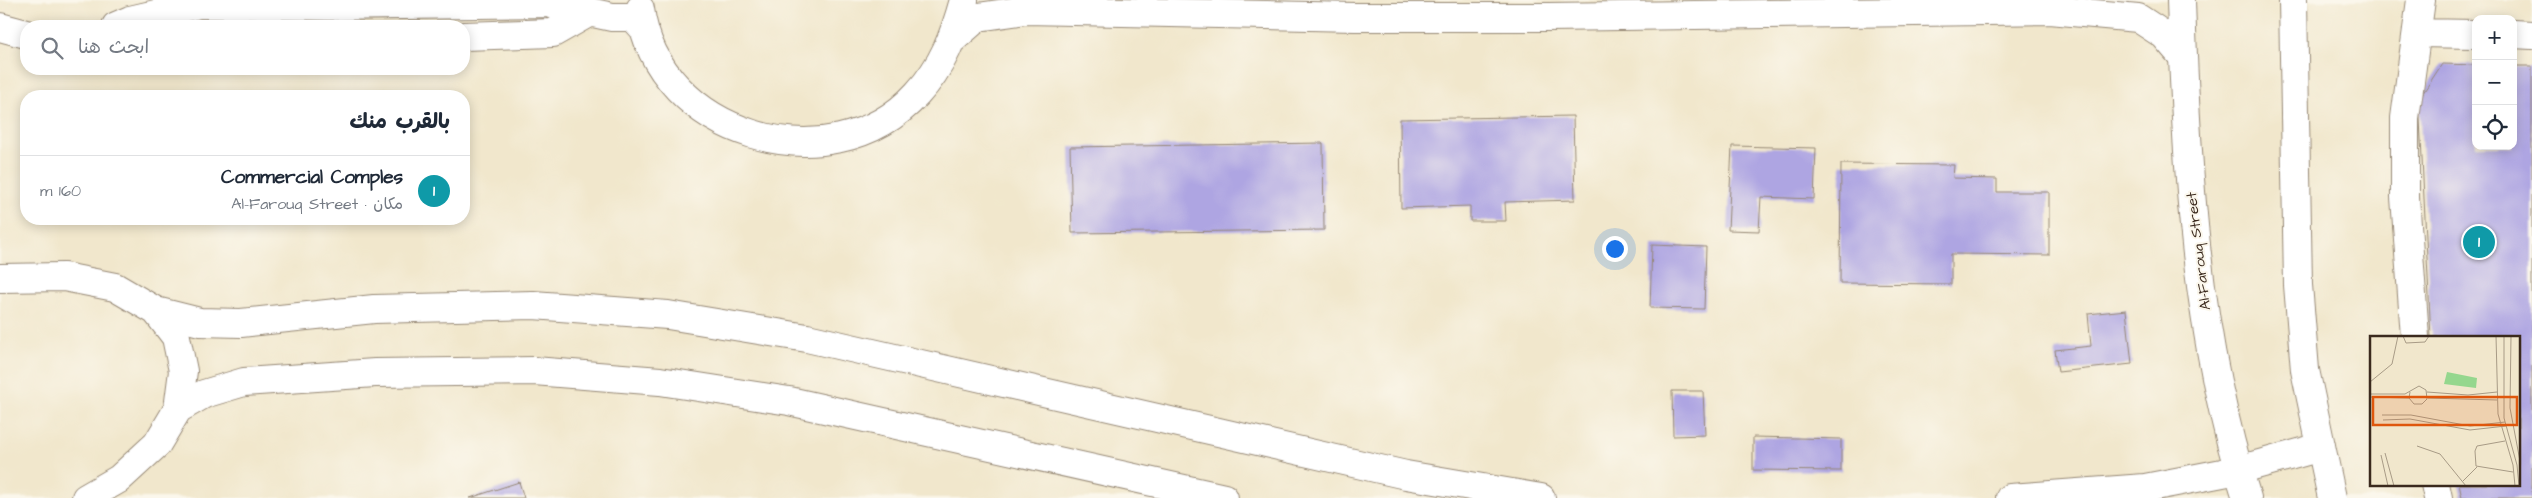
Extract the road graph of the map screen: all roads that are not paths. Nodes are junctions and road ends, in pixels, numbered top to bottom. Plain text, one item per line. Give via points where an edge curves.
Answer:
1 (639, 0) edge
2 (964, 0) edge
3 (2180, 0) edge
4 (2293, 0) edge
5 (2421, 0) edge
6 (329, 11) edge
7 (590, 12) junction
8 (147, 20) edge
9 (0, 27) edge
10 (643, 28) junction
11 (20, 32) edge
12 (2416, 34) junction
13 (2472, 34) edge
14 (2517, 34) edge
15 (2532, 34) edge
16 (470, 36) edge
17 (953, 39) junction
18 (2182, 56) junction
19 (0, 278) edge
20 (156, 311) junction
21 (2415, 336) edge
22 (178, 409) junction
23 (2321, 447) junction
24 (2238, 470) junction
25 (86, 498) edge
26 (1224, 498) edge
27 (1541, 498) edge
28 (2010, 498) edge
29 (2248, 498) edge
30 (2332, 498) edge

1 - 10 street
2 - 17 street
3 - 18 street, Al-Farouq Street
4 - 23 street via 2298,285 2305,370
5 - 12 street
6 - 7 street via 547,3
6 - 8 street via 199,4
7 - 10 street via 632,16
7 - 16 street via 553,33
9 - 11 street
10 - 17 street via 656,59 675,86 700,109 745,132 794,142 860,132 890,116 916,95 938,69
12 - 13 street
12 - 21 street via 2405,118 2405,198
14 - 15 street
17 - 18 street via 978,17 1026,10 1355,17 2050,10 2138,18 2164,35
18 - 24 street, Al-Farouq Street via 2190,182 2203,293 2214,366
19 - 20 street via 64,278 116,287
20 - 22 street via 176,337 183,371
20 - 27 street via 200,322 240,323 374,309 513,306 668,315 807,338 1406,475
22 - 25 street via 157,444 118,479
22 - 26 street via 204,394 244,382 375,373 534,372 660,381 789,401
23 - 24 street
23 - 30 street
24 - 28 street via 2145,488
24 - 29 street, Al-Farouq Street

